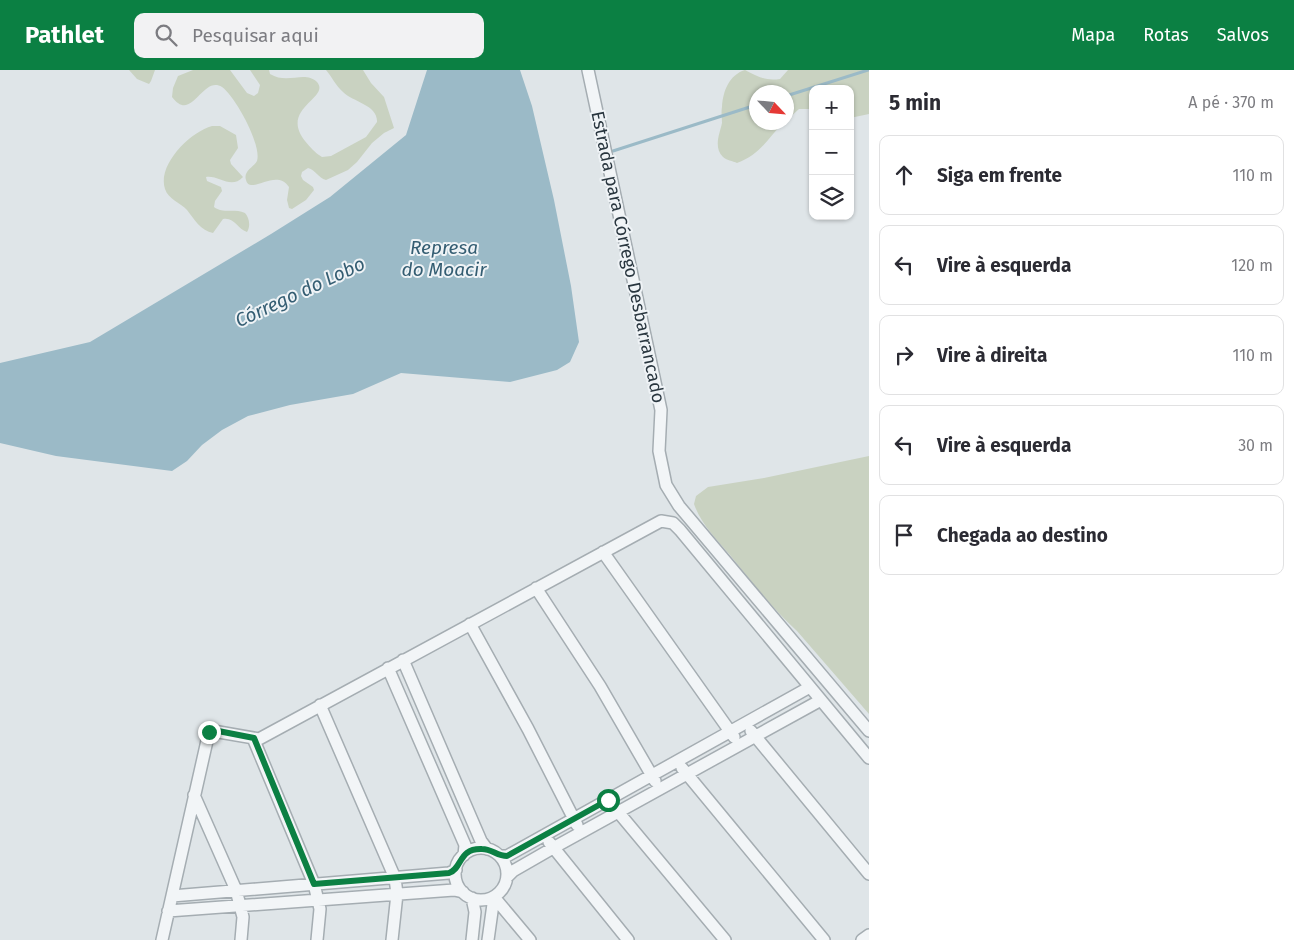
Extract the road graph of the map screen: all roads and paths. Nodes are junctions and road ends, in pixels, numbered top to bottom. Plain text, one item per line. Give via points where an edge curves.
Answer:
1 (588, 70) edge
2 (603, 552) junction
3 (536, 588) junction
4 (470, 624) junction
5 (403, 660) junction
6 (388, 668) junction
7 (810, 687) junction
8 (821, 700) junction
9 (320, 706) junction
10 (744, 724) junction
11 (869, 731) edge
12 (730, 732) junction
13 (755, 736) junction
14 (254, 738) junction
15 (739, 745) junction
16 (869, 758) edge
17 (677, 762) junction
18 (687, 774) junction
19 (652, 775) junction
20 (660, 789) junction
21 (194, 795) junction
22 (608, 800) junction
23 (619, 812) junction
24 (574, 819) junction
25 (581, 833) junction
26 (545, 836) junction
27 (553, 848) junction
28 (487, 849) junction
29 (464, 855) junction
30 (500, 856) junction
31 (456, 870) junction
32 (869, 874) edge
33 (506, 877) junction
34 (395, 878) junction
35 (314, 884) junction
36 (236, 890) junction
37 (396, 894) junction
38 (467, 895) junction
39 (172, 896) junction
40 (494, 897) junction
41 (318, 900) junction
42 (240, 906) junction
43 (168, 911) junction
44 (869, 935) edge
45 (162, 940) edge
46 (241, 940) edge
47 (317, 940) edge
48 (392, 940) edge
49 (472, 940) edge
50 (488, 940) edge
51 (530, 940) edge
52 (628, 940) edge
53 (725, 940) edge
54 (824, 940) edge
55 (862, 940) edge

1 - 11 street, Estrada para Córrego Desbarrancado via 661,410 659,451 666,485 679,506
2 - 3 street
2 - 7 street via 661,521 673,523
2 - 12 street
3 - 4 street
3 - 19 street via 600,686
4 - 5 street
4 - 24 street
5 - 6 street
5 - 28 street
6 - 9 street
6 - 29 street via 465,845
7 - 8 street
7 - 10 street
8 - 13 street
8 - 16 street
9 - 14 street via 262,738
9 - 34 street
10 - 12 street
10 - 13 street
12 - 15 street
12 - 17 street
13 - 15 street
13 - 32 street
14 - 21 street via 213,730 209,732
14 - 35 street
15 - 18 street
17 - 18 street
17 - 19 street
18 - 20 street
18 - 54 street
19 - 20 street
19 - 22 street
20 - 23 street
21 - 36 street
21 - 39 street
22 - 23 street
22 - 24 street
23 - 25 street
23 - 53 street
24 - 25 street
24 - 26 street
25 - 27 street
26 - 27 street
26 - 30 street via 507,856
27 - 33 street
27 - 52 street
28 - 29 street via 474,849
28 - 30 street
29 - 31 street
30 - 33 street
31 - 34 street
31 - 38 street via 456,880
33 - 40 street via 502,890
34 - 35 street
34 - 37 street
35 - 36 street
35 - 41 street
36 - 39 street
36 - 42 street
37 - 38 street via 454,890
37 - 41 street
37 - 48 street
38 - 40 street via 482,900
38 - 49 street via 475,912
39 - 43 street
40 - 50 street
40 - 51 street
41 - 42 street
41 - 47 street
42 - 43 street
42 - 46 street via 243,917
43 - 45 street
44 - 55 street

